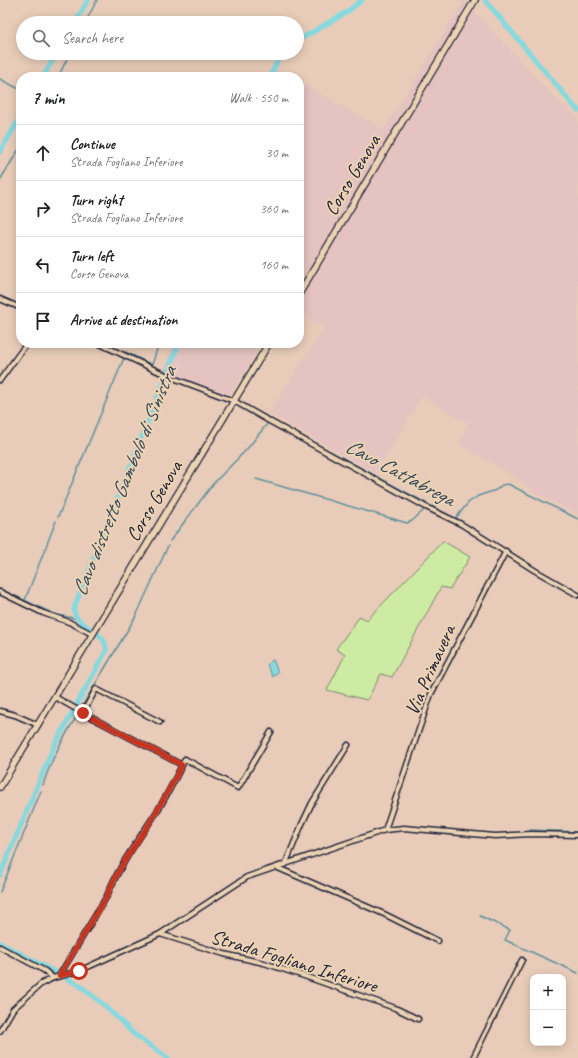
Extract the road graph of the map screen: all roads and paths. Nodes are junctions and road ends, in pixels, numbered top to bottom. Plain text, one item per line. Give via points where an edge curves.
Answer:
1 (475, 0) edge
2 (304, 286) edge
3 (0, 299) edge
4 (16, 306) edge
5 (23, 348) edge
6 (109, 348) edge
7 (266, 348) edge
8 (0, 380) edge
9 (234, 401) junction
10 (506, 551) junction
11 (0, 592) edge
12 (578, 594) edge
13 (92, 634) junction
14 (55, 696) junction
15 (0, 710) edge
16 (83, 713) junction
17 (160, 722) dead end
18 (38, 725) junction
19 (271, 732) dead end
20 (348, 745) dead end
21 (182, 765) junction
22 (0, 787) edge
23 (385, 830) junction
24 (578, 835) edge
25 (285, 865) junction
26 (278, 868) junction
27 (160, 934) junction
28 (438, 941) dead end
29 (0, 947) edge
30 (522, 960) dead end
31 (61, 975) junction
32 (53, 978) junction
33 (418, 1019) dead end
34 (0, 1031) edge
35 (473, 1058) edge

1 - 2 main road, Corso Genova
3 - 4 street
5 - 8 street
6 - 9 street via 166,375
7 - 9 main road, Corso Genova
9 - 10 street
9 - 13 main road, Corso Genova
10 - 12 street
10 - 23 street, Via Primavera via 431,694
11 - 13 street
13 - 14 main road, Corso Genova
14 - 16 street
14 - 18 main road, Corso Genova
15 - 18 street
16 - 17 street via 96,689
16 - 21 street
18 - 22 main road, Corso Genova
19 - 21 street via 238,788 185,759
20 - 25 street via 312,803
21 - 31 street via 157,812 125,858 107,896
23 - 24 street, Strada Fogliano Inferiore via 404,828 495,836
23 - 25 street, Strada Fogliano Inferiore
25 - 26 street, Strada Fogliano Inferiore
26 - 27 street, Strada Fogliano Inferiore via 247,877
26 - 28 street via 384,914
27 - 31 street, Strada Fogliano Inferiore via 79,971
27 - 33 street, Strada Fogliano Inferiore via 307,977 395,1008
29 - 32 street via 45,971
30 - 35 street
31 - 32 street, Strada Fogliano Inferiore
32 - 34 street, Strada Fogliano Inferiore via 26,996 13,1009

